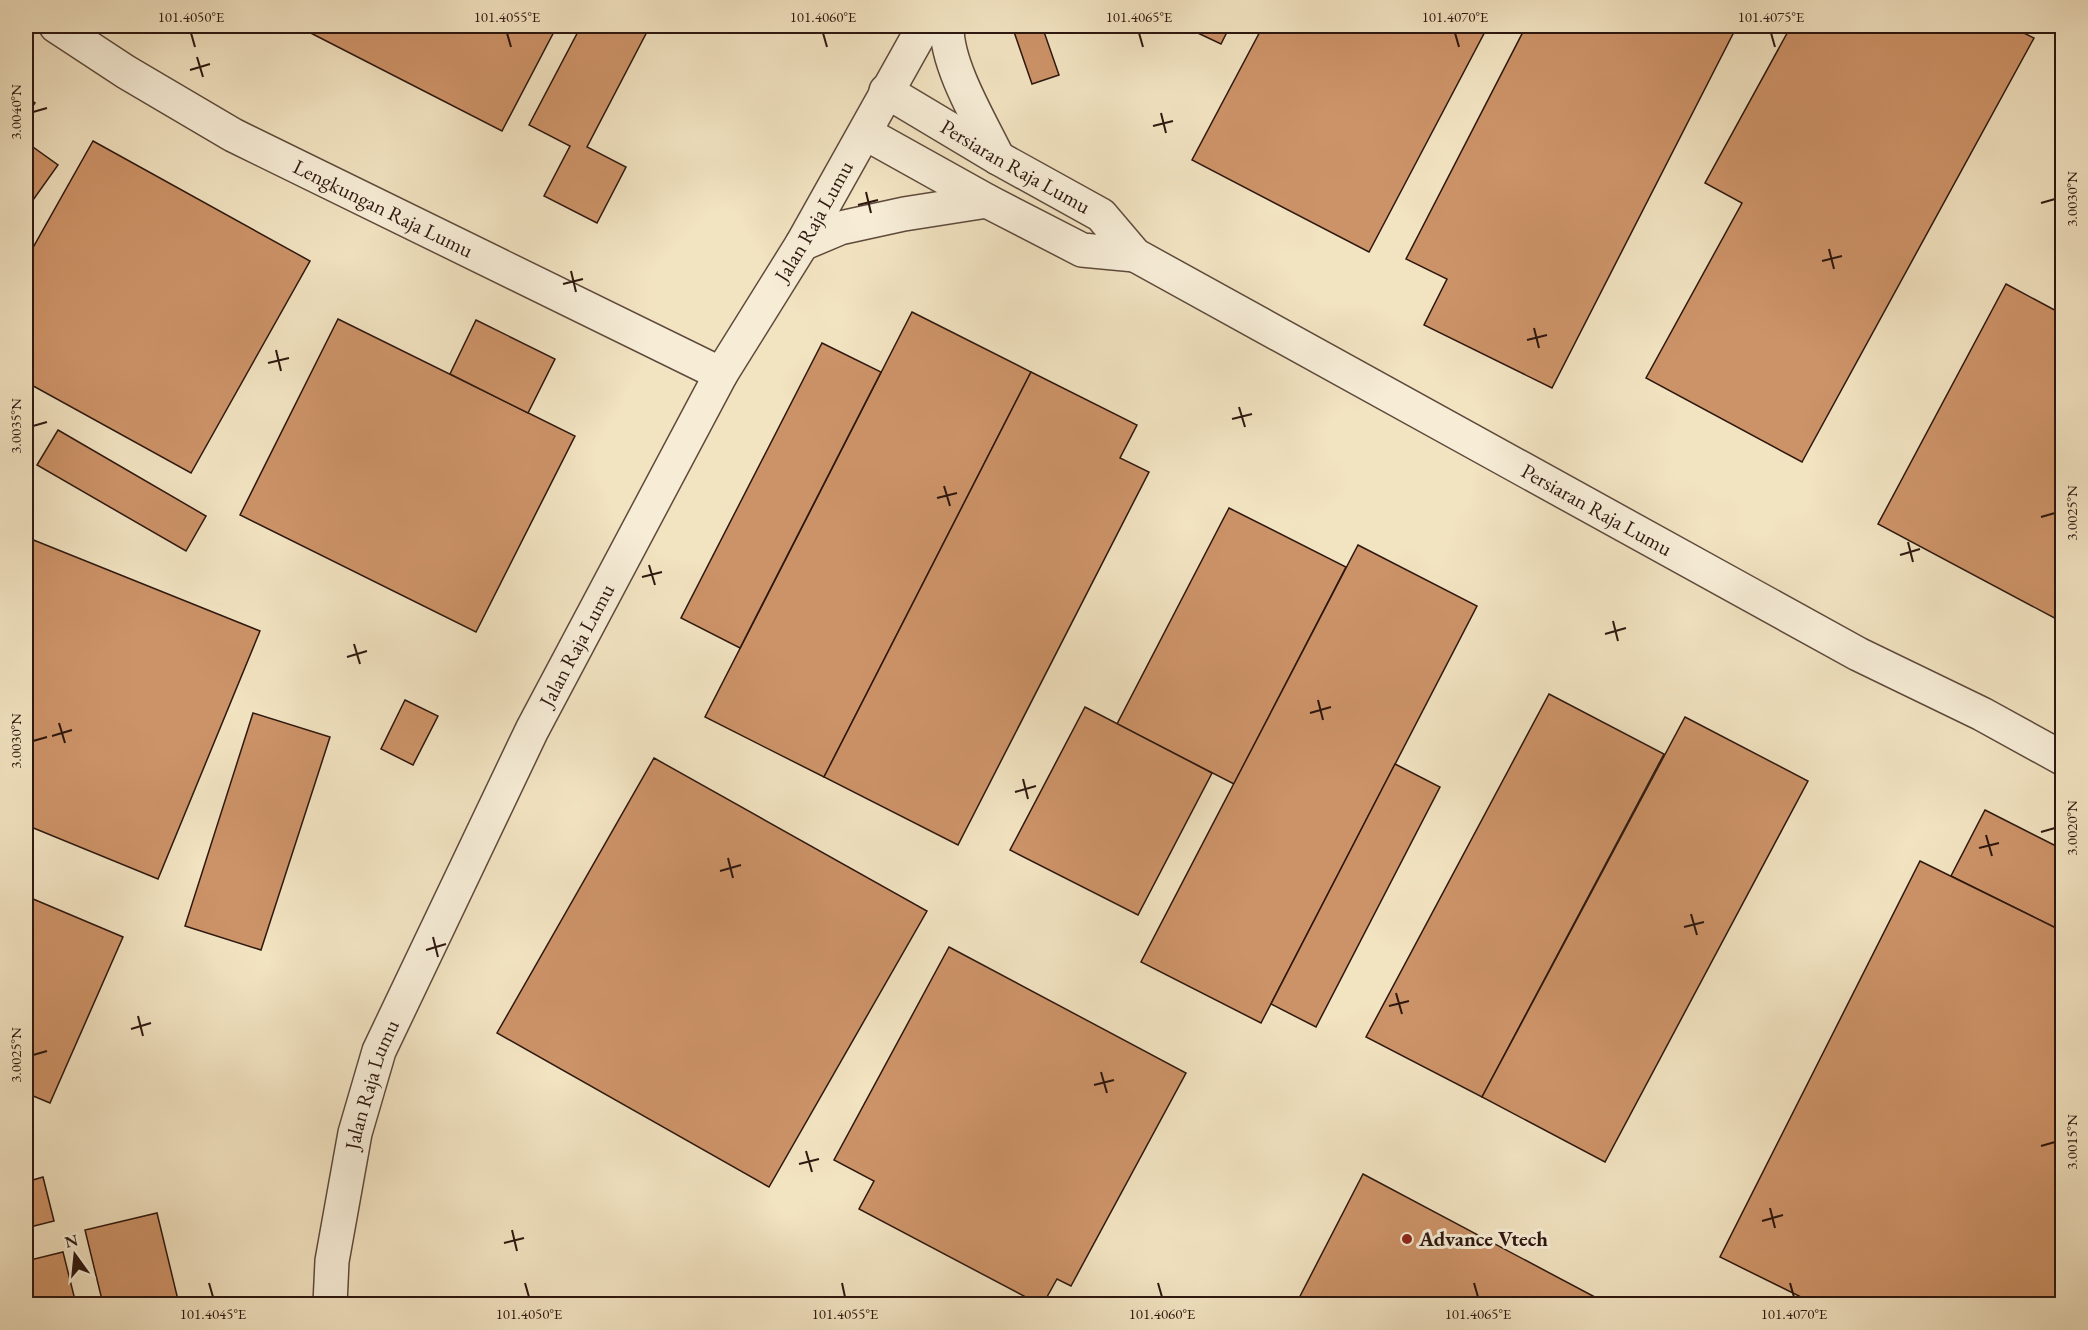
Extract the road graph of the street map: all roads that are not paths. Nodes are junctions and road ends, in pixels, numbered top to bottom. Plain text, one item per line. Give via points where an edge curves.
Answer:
1 (56, 26) edge
2 (924, 26) edge
3 (947, 26) edge
4 (886, 91) junction
5 (866, 133) junction
6 (998, 158) junction
7 (987, 201) junction
8 (802, 244) junction
9 (1135, 255) junction
10 (721, 374) junction
11 (2062, 758) edge
12 (330, 1305) edge

1 - 10 street, Lengkungan Raja Lumu via 233,135
2 - 4 street, Jalan Raja Lumu
3 - 6 street via 947,42 965,90
4 - 5 street, Jalan Raja Lumu
4 - 6 street, Persiaran Raja Lumu
5 - 7 street, Persiaran Raja Lumu
5 - 8 street, Jalan Raja Lumu
6 - 9 street, Persiaran Raja Lumu via 1101,215
7 - 8 street via 904,213
7 - 9 street, Persiaran Raja Lumu via 1082,249
8 - 10 street, Jalan Raja Lumu
9 - 11 street, Persiaran Raja Lumu via 1858,654
10 - 12 street, Jalan Raja Lumu via 532,730 379,1051 355,1133 332,1261

